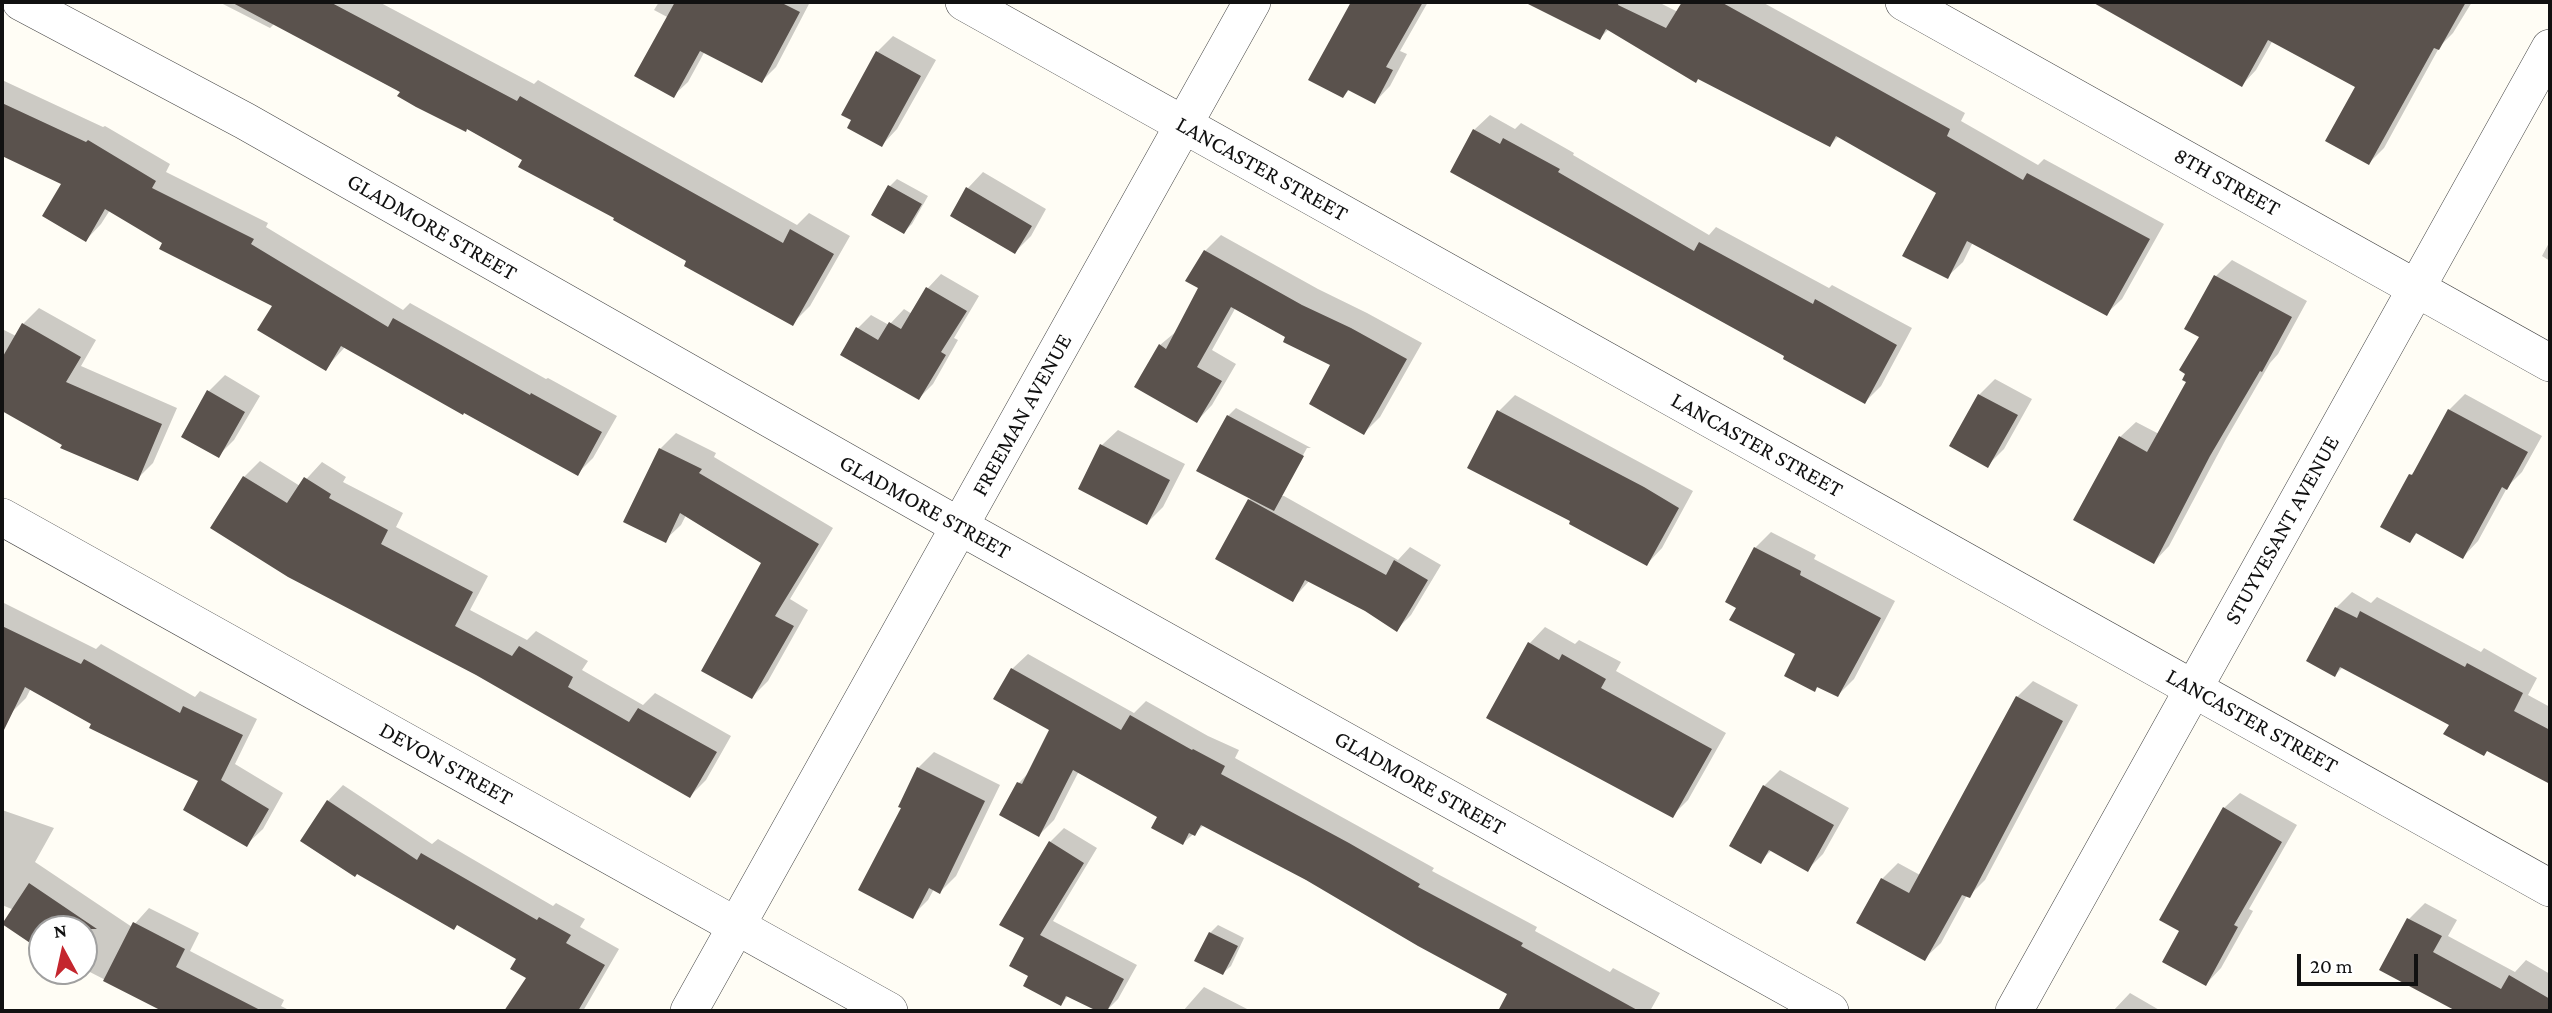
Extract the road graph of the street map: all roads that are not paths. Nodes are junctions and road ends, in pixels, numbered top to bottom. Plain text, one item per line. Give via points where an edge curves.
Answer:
1 (21, 2) edge
2 (964, 2) edge
3 (1252, 2) edge
4 (1904, 2) edge
5 (2550, 48) edge
6 (1183, 125) junction
7 (2417, 288) junction
8 (2550, 363) edge
9 (2, 517) edge
10 (959, 526) junction
11 (2193, 688) junction
12 (2550, 888) edge
13 (736, 926) junction
14 (689, 1011) edge
15 (889, 1011) edge
16 (1830, 1011) edge
17 (2014, 1011) edge

1 - 10 street, GLADMORE STREET via 245,121
2 - 6 street, LANCASTER STREET
3 - 6 street, FREEMAN AVENUE
4 - 7 street, 8TH STREET
5 - 7 street, STUYVESANT AVENUE
6 - 10 street, FREEMAN AVENUE
6 - 11 street, LANCASTER STREET
7 - 8 street, 8TH STREET
7 - 11 street, STUYVESANT AVENUE
9 - 13 street, DEVON STREET
10 - 13 street, FREEMAN AVENUE
10 - 16 street, GLADMORE STREET
11 - 12 street, LANCASTER STREET
11 - 17 street, STUYVESANT AVENUE
13 - 14 street, FREEMAN AVENUE
13 - 15 street, DEVON STREET

